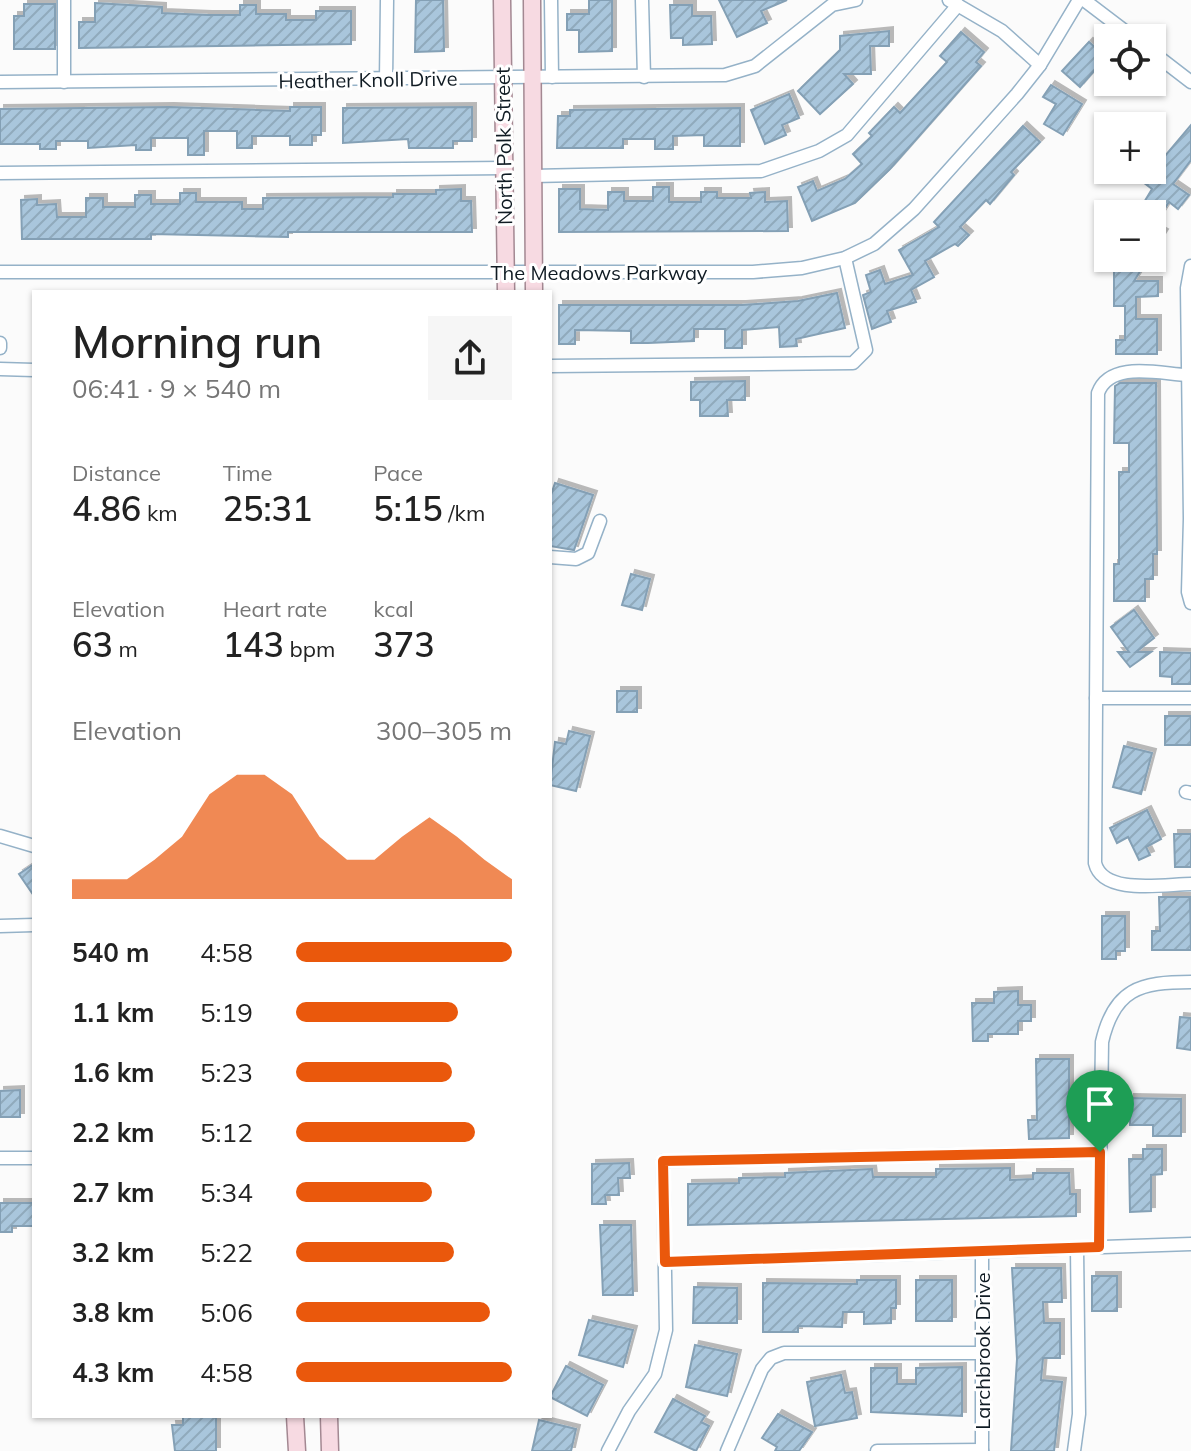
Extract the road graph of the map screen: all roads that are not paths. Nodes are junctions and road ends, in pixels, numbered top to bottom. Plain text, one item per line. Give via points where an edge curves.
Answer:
1 (64, 0) edge
2 (387, 0) edge
3 (502, 0) edge
4 (532, 0) edge
5 (551, 0) edge
6 (642, 0) edge
7 (856, 0) edge
8 (1082, 0) edge
9 (831, 2) edge
10 (953, 3) edge
11 (1115, 24) edge
12 (1166, 63) edge
13 (1040, 65) junction
14 (552, 77) junction
15 (644, 77) junction
16 (503, 78) junction
17 (532, 78) junction
18 (386, 80) junction
19 (0, 82) edge
20 (64, 82) junction
21 (1191, 82) edge
22 (505, 168) junction
23 (0, 173) edge
24 (533, 176) junction
25 (845, 258) junction
26 (1191, 266) edge
27 (0, 272) edge
28 (506, 274) junction
29 (533, 274) junction
30 (506, 290) edge
31 (534, 290) edge
32 (552, 366) edge
33 (0, 369) edge
34 (32, 370) edge
35 (1188, 375) junction
36 (1190, 426) edge
37 (1191, 519) edge
38 (600, 521) dead end
39 (552, 557) edge
40 (1191, 603) edge
41 (1096, 698) junction
42 (1191, 698) edge
43 (0, 836) edge
44 (32, 845) edge
45 (1191, 884) edge
46 (32, 925) edge
47 (0, 926) edge
48 (1191, 982) edge
49 (1100, 1152) junction
50 (0, 1158) edge
51 (32, 1158) edge
52 (1191, 1244) edge
53 (1099, 1247) junction
54 (1077, 1248) junction
55 (982, 1251) junction
56 (665, 1262) junction
57 (984, 1353) junction
58 (295, 1418) edge
59 (329, 1418) edge
60 (982, 1450) edge
61 (297, 1451) edge
62 (330, 1451) edge
63 (608, 1451) edge
64 (727, 1451) edge
65 (877, 1451) edge
66 (1074, 1451) edge

1 - 20 street
2 - 18 street
3 - 16 main road, North Polk Street
4 - 17 main road, North Polk Street
5 - 14 street
6 - 15 street
7 - 9 street, Heather Knoll Drive
8 - 11 street
8 - 13 street, The Meadows Parkway
9 - 15 street, Heather Knoll Drive via 755,66 725,75
10 - 13 street via 1002,31
10 - 24 street via 847,135 819,151 761,171
12 - 21 street
13 - 25 street, The Meadows Parkway via 914,209 874,244
14 - 15 street, Heather Knoll Drive
14 - 17 street, Heather Knoll Drive
16 - 17 street, Heather Knoll Drive
16 - 18 street, Heather Knoll Drive
16 - 22 main road, North Polk Street
17 - 24 main road, North Polk Street
18 - 20 street, Heather Knoll Drive
19 - 20 street, Heather Knoll Drive
22 - 23 street
22 - 28 main road, North Polk Street
24 - 29 main road, North Polk Street
25 - 29 street, The Meadows Parkway via 753,272
25 - 32 street via 866,350 853,363
26 - 35 street
27 - 28 street, The Meadows Parkway
28 - 29 street, The Meadows Parkway
28 - 30 main road, North Polk Street
29 - 31 main road, North Polk Street
33 - 34 street
35 - 36 street
35 - 41 street via 1117,373 1101,384 1098,393
36 - 37 street
37 - 40 street
38 - 39 street via 588,553 576,559
41 - 42 street
41 - 45 street via 1097,869 1114,883
43 - 44 street
46 - 47 street
48 - 49 street via 1150,983 1121,998 1107,1017
49 - 53 street
49 - 56 street via 663,1161
50 - 51 street
52 - 53 street
53 - 54 street
54 - 55 street
54 - 66 street via 1079,1414
55 - 56 street
55 - 57 street, Larchbrook Drive
56 - 63 street via 666,1330 655,1374
57 - 60 street, Larchbrook Drive
57 - 64 street via 784,1353 762,1369
58 - 61 main road
59 - 62 main road
60 - 65 street

